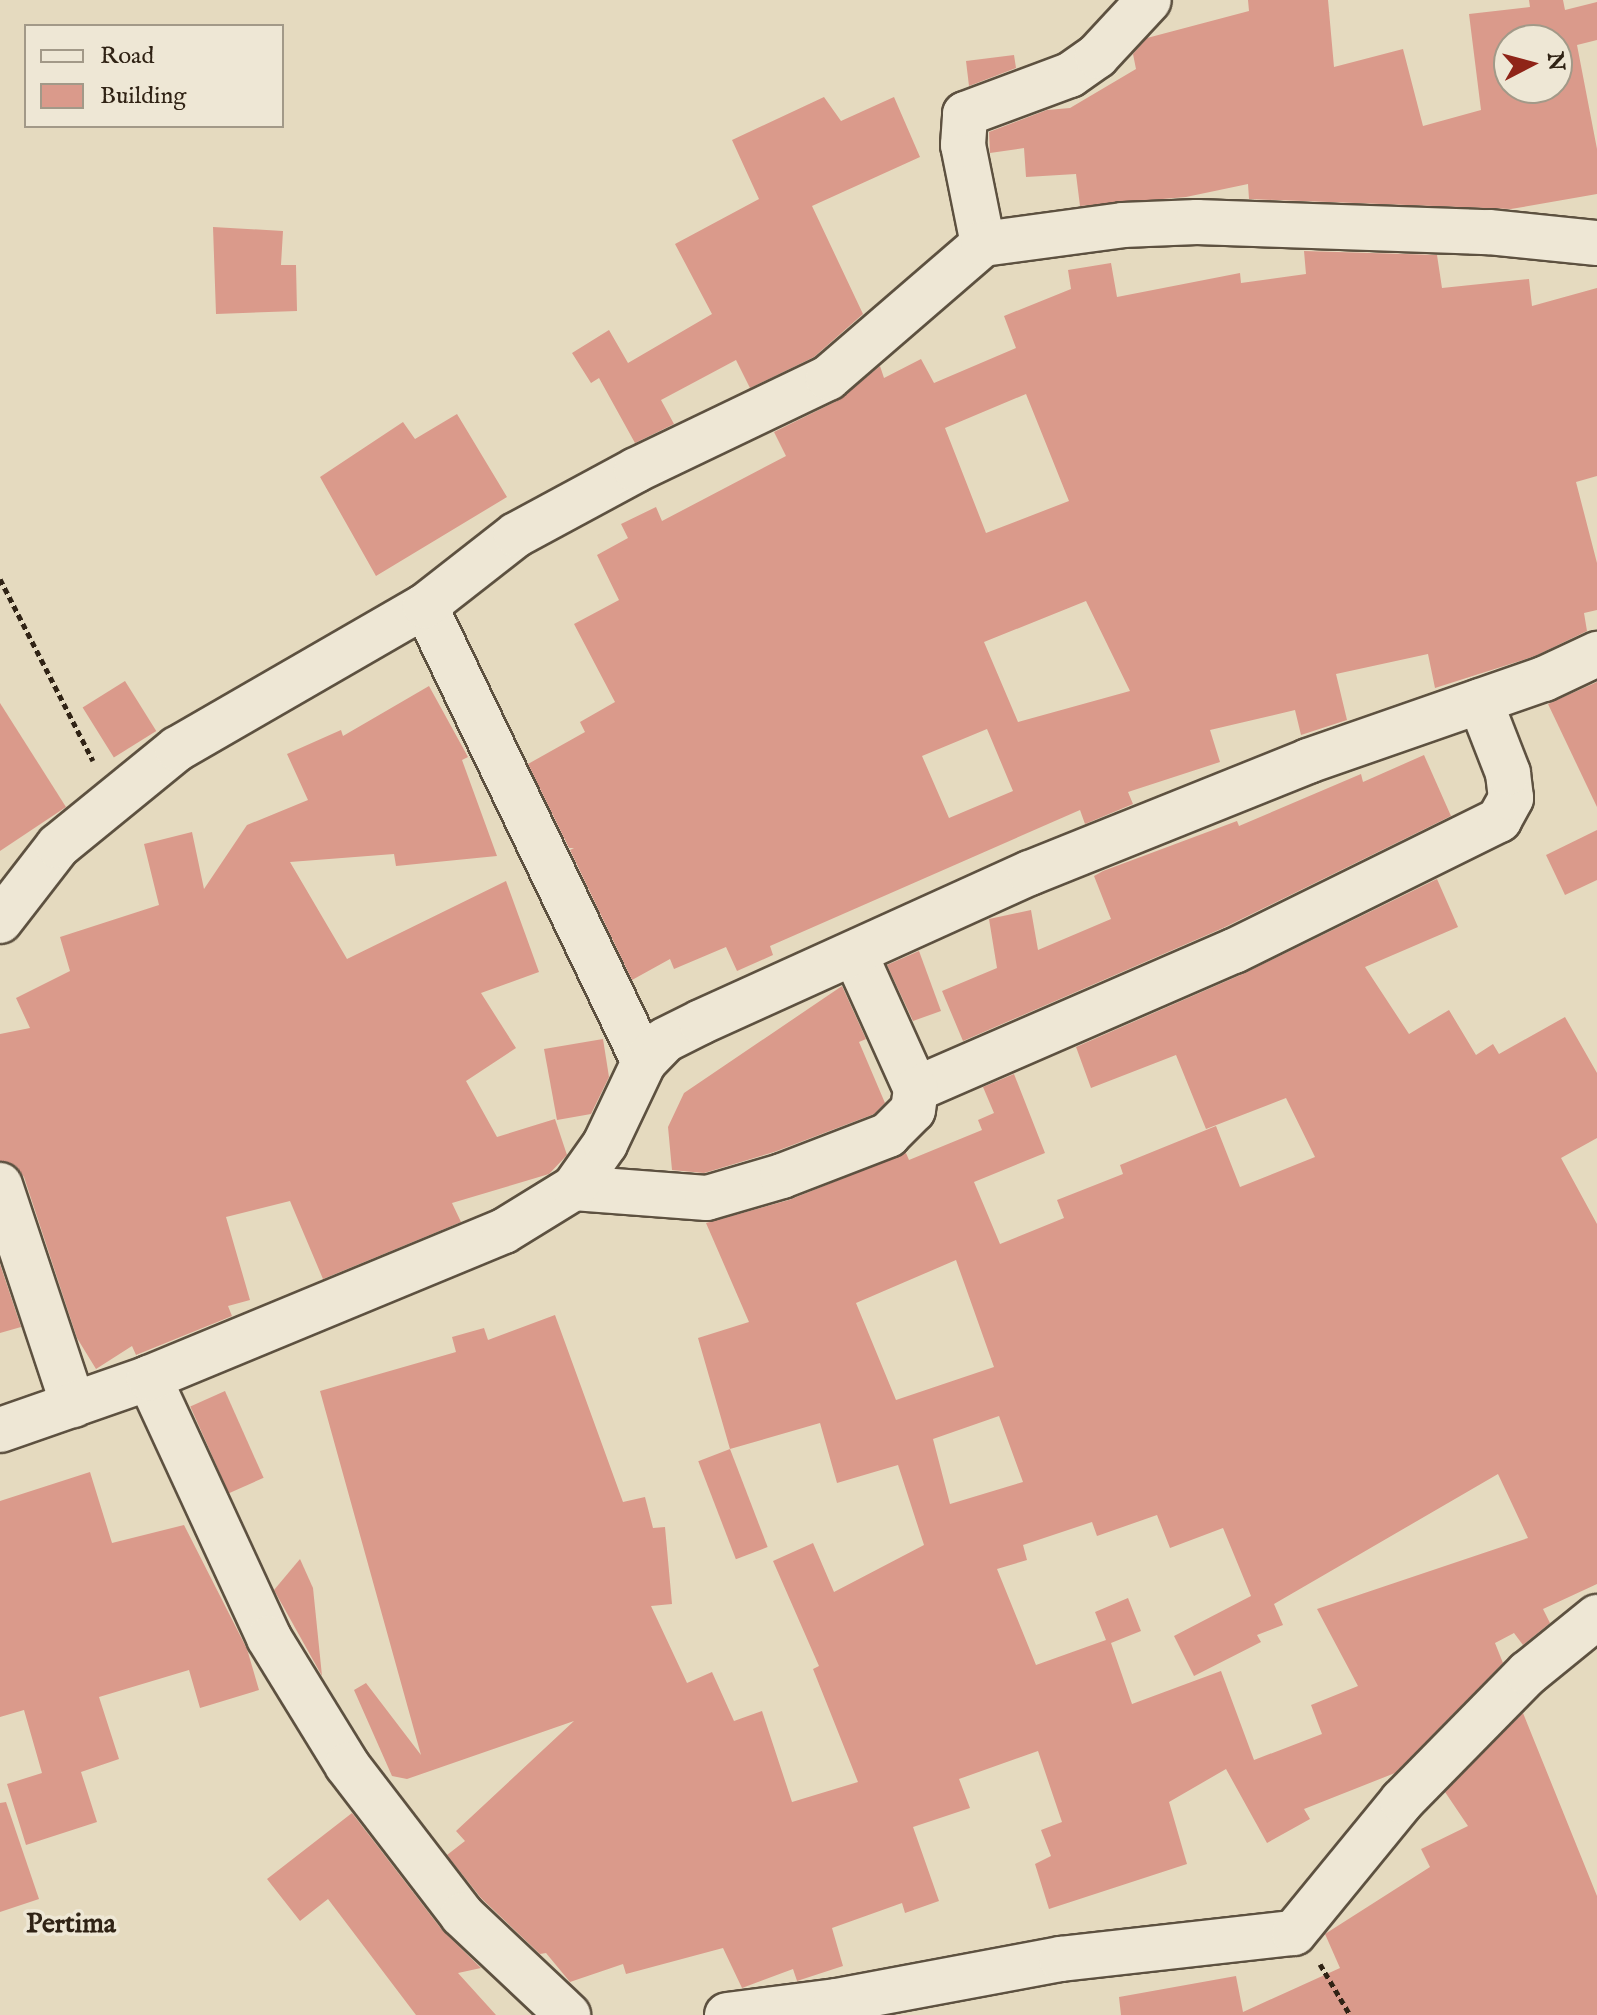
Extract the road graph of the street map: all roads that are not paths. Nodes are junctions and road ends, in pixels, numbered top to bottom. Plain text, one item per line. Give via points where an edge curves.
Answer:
1 (1149, 0) edge
2 (1597, 243) edge
3 (983, 244) junction
4 (425, 606) junction
5 (1597, 654) edge
6 (1480, 701) junction
7 (0, 921) edge
8 (855, 954) junction
9 (644, 1062) junction
10 (916, 1089) junction
11 (0, 1185) edge
12 (574, 1188) junction
13 (149, 1378) junction
14 (73, 1405) junction
15 (0, 1430) edge
16 (1597, 1617) edge
17 (918, 2001) edge
18 (568, 2015) edge
19 (727, 2015) edge

1 - 3 street via 1097,56 1070,75 965,114 963,145
2 - 3 street via 1489,232 1197,222 1123,225
3 - 4 street via 828,378 636,470 516,535
4 - 7 street via 177,749 58,846
4 - 9 street
5 - 6 street
6 - 8 street via 1030,873
6 - 10 street via 1508,773 1511,798 1499,820 1234,951
8 - 9 street via 665,1040
8 - 10 street
9 - 12 street via 605,1144
10 - 12 street via 913,1110 888,1135 752,1185 707,1198
11 - 14 street
12 - 13 street via 504,1231
13 - 14 street
13 - 18 street via 269,1638 347,1765 462,1915
14 - 15 street
16 - 17 street via 1518,1682 1402,1801 1294,1933 1061,1959
17 - 19 street

